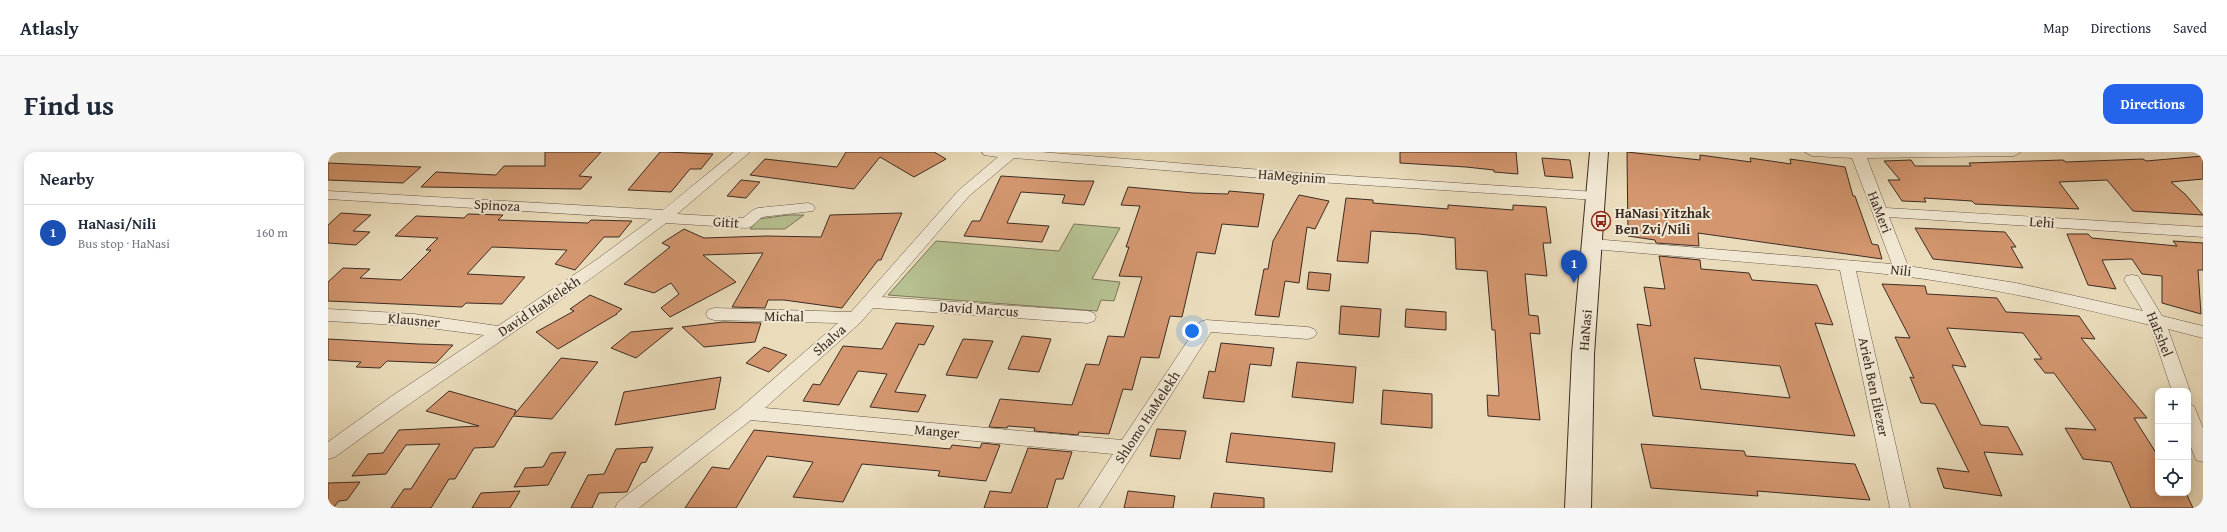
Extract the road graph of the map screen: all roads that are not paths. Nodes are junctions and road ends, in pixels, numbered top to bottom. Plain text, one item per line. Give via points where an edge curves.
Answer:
1 (743, 152) edge
2 (989, 152) edge
3 (1599, 152) edge
4 (1812, 152) edge
5 (2014, 152) edge
6 (1012, 154) edge
7 (1858, 154) junction
8 (328, 196) edge
9 (1596, 196) junction
10 (808, 208) dead end
11 (1881, 212) junction
12 (665, 216) junction
13 (2203, 232) edge
14 (1593, 244) junction
15 (1848, 266) junction
16 (1902, 270) junction
17 (2132, 280) dead end
18 (870, 302) junction
19 (714, 314) dead end
20 (328, 315) edge
21 (1088, 317) dead end
22 (855, 318) junction
23 (2157, 321) junction
24 (500, 332) junction
25 (2203, 332) edge
26 (1308, 333) dead end
27 (2180, 388) edge
28 (747, 413) junction
29 (2191, 420) edge
30 (1126, 448) junction
31 (328, 452) edge
32 (2203, 454) edge
33 (625, 508) edge
34 (1088, 508) edge
35 (1578, 508) edge
36 (1900, 508) edge

1 - 12 street, David HaMelekh
2 - 6 street, HaMeginim
3 - 9 street, HaNasi
4 - 7 street
5 - 7 street
6 - 9 street, HaMeginim via 1287,176
6 - 18 street, Shalva via 989,170 964,193
7 - 11 street, HaMeri
8 - 12 street, Spinoza
9 - 14 street, HaNasi
10 - 12 street, Gitit via 758,213 747,224
11 - 13 street, Lehi
11 - 16 street, HaMeri
12 - 24 street, David HaMelekh via 602,264
14 - 15 street, Nili
14 - 35 street, HaNasi via 1583,354
15 - 16 street, Nili
15 - 36 street, Arieh Ben Eliezer
16 - 23 street, Nili via 2051,295
17 - 23 street, HaEshel
18 - 21 street, David Marcus
18 - 22 street, Shalva
19 - 22 street, Michal
20 - 24 street, Klausner via 409,319
22 - 28 street, Shalva
23 - 25 street, Nili
23 - 27 street, HaEshel
24 - 31 street, David HaMelekh
26 - 30 street, Shlomo HaMelekh via 1206,326
28 - 30 street, Manger
28 - 33 street, Shalva
29 - 32 street
30 - 34 street, Shlomo HaMelekh

